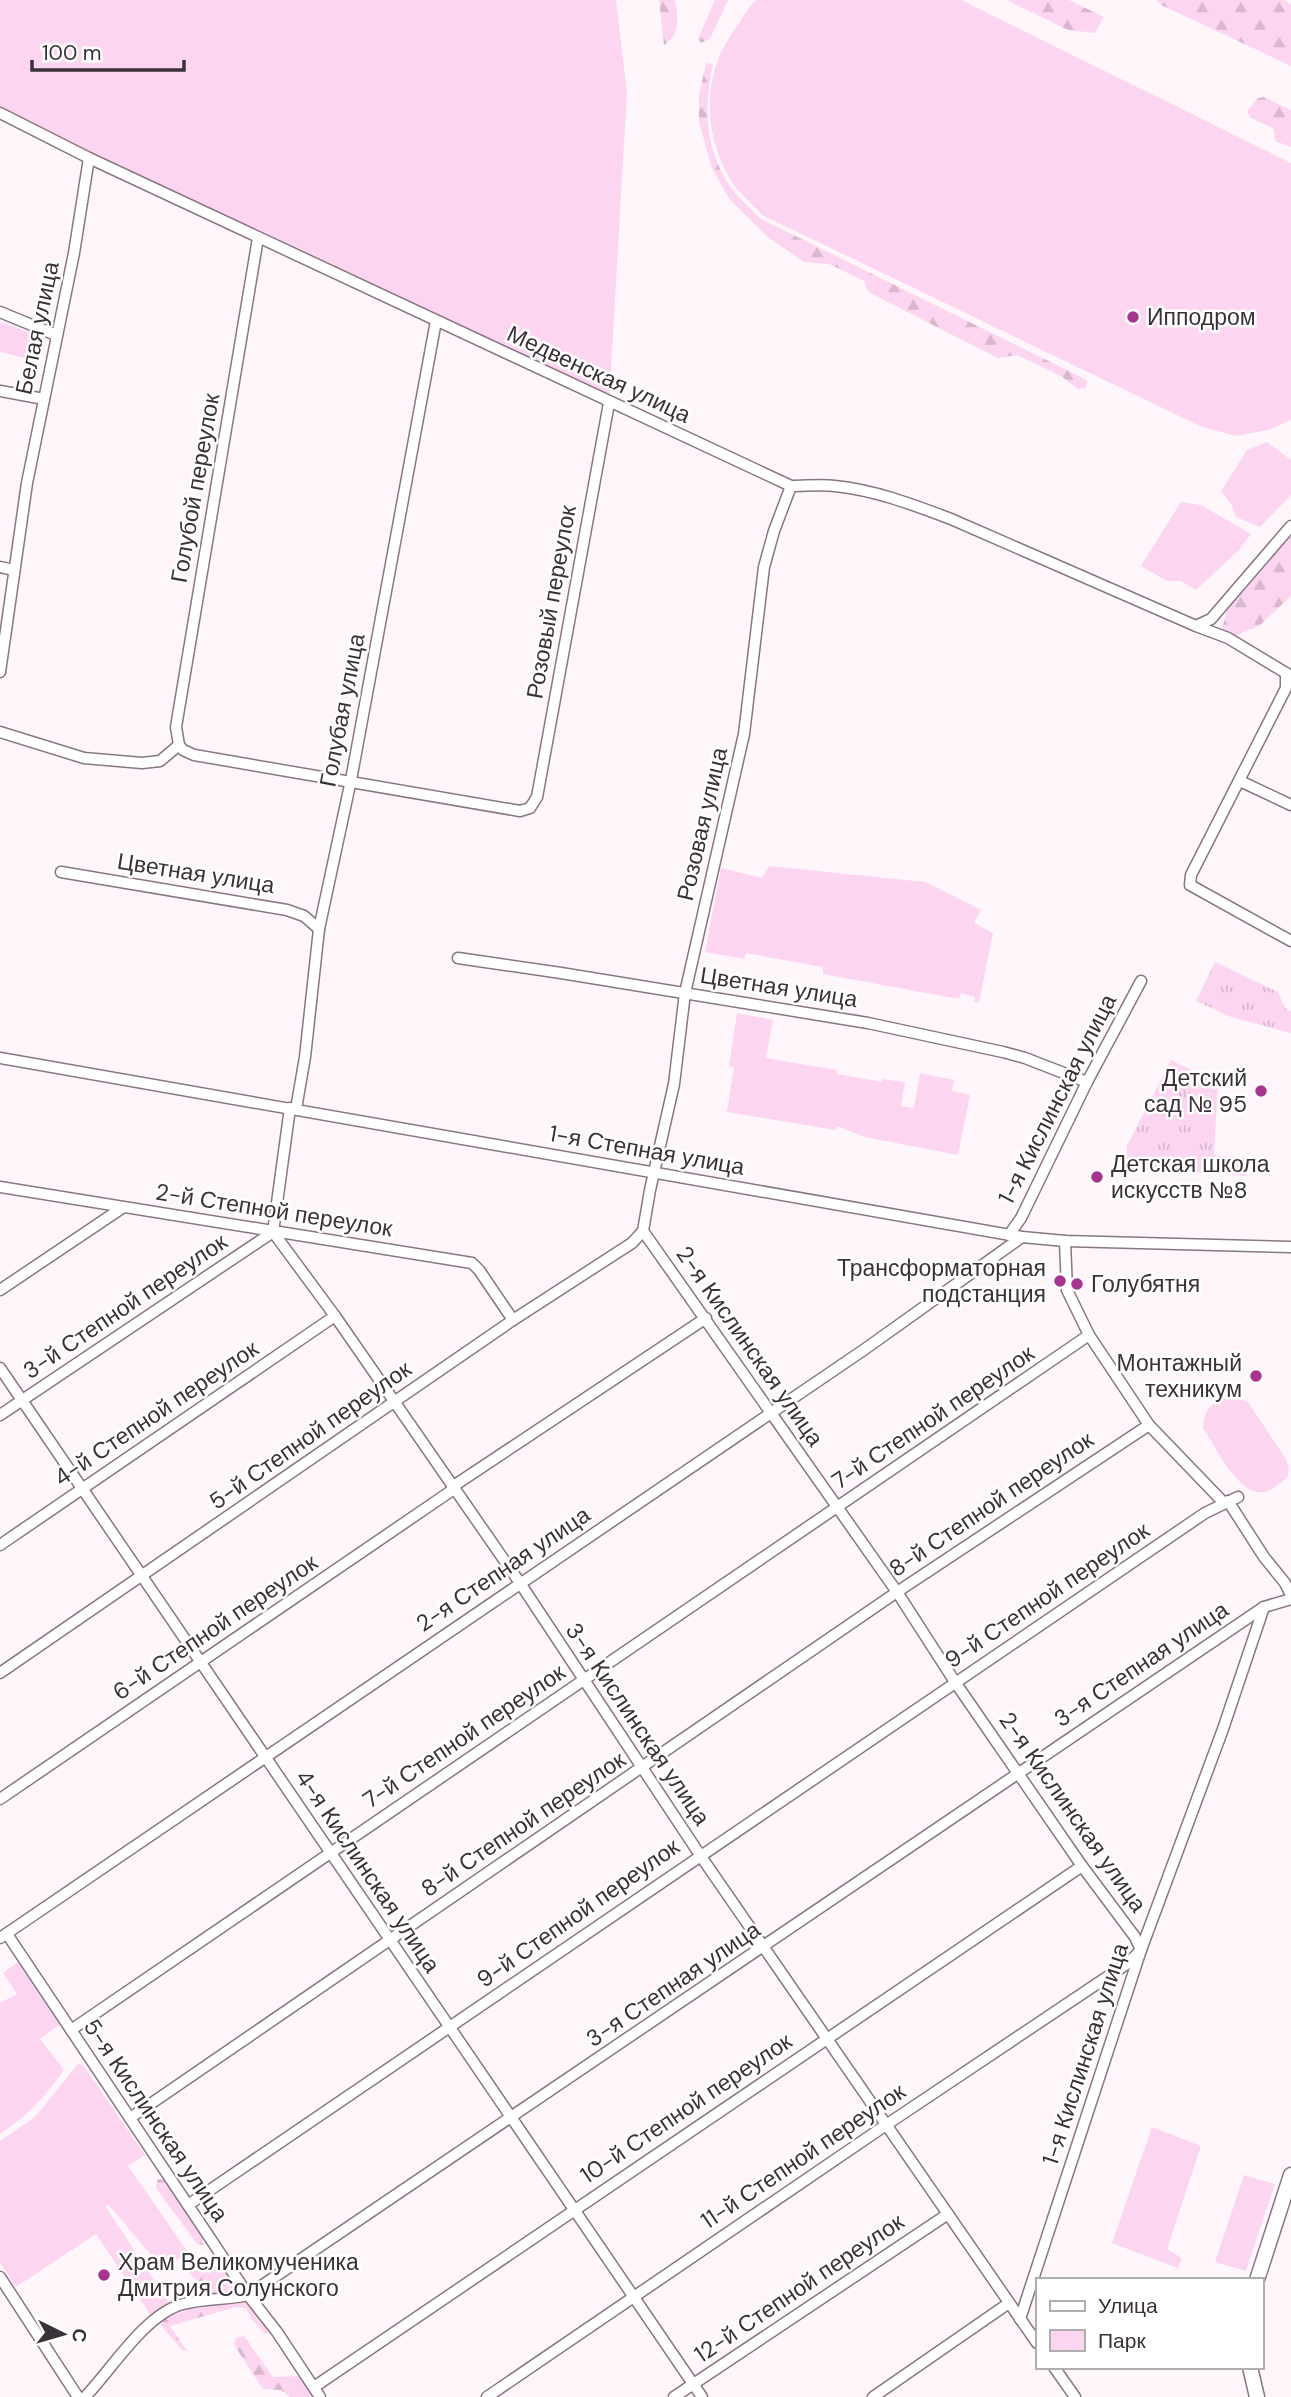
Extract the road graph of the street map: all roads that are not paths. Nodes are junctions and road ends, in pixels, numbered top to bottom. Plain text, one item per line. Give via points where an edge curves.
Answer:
1 (0, 113) edge
2 (89, 158) junction
3 (258, 238) junction
4 (0, 312) edge
5 (436, 321) junction
6 (56, 335) junction
7 (0, 391) edge
8 (44, 398) junction
9 (609, 402) junction
10 (791, 486) junction
11 (1291, 526) edge
12 (0, 567) edge
13 (14, 570) junction
14 (1196, 626) junction
15 (0, 672) edge
16 (1288, 674) edge
17 (0, 732) edge
18 (179, 745) junction
19 (351, 780) junction
20 (1240, 781) junction
21 (1291, 805) edge
22 (61, 873) dead end
23 (319, 929) junction
24 (1291, 941) edge
25 (458, 958) dead end
26 (1141, 981) dead end
27 (685, 993) junction
28 (0, 1058) edge
29 (1087, 1083) junction
30 (293, 1108) junction
31 (654, 1172) junction
32 (0, 1186) edge
33 (122, 1208) junction
34 (643, 1231) junction
35 (273, 1232) junction
36 (1009, 1235) junction
37 (1022, 1237) junction
38 (1065, 1241) junction
39 (1291, 1247) edge
40 (0, 1290) edge
41 (335, 1316) junction
42 (706, 1318) junction
43 (513, 1320) junction
44 (1089, 1335) junction
45 (0, 1368) edge
46 (22, 1401) junction
47 (394, 1403) junction
48 (772, 1412) junction
49 (0, 1415) edge
50 (1149, 1425) junction
51 (453, 1488) junction
52 (82, 1489) junction
53 (1230, 1500) junction
54 (837, 1508) junction
55 (0, 1545) edge
56 (143, 1575) junction
57 (520, 1583) junction
58 (897, 1592) junction
59 (1291, 1597) edge
60 (1264, 1607) junction
61 (199, 1663) junction
62 (0, 1673) edge
63 (584, 1681) junction
64 (955, 1682) junction
65 (265, 1756) junction
66 (642, 1768) junction
67 (1019, 1772) junction
68 (0, 1799) edge
69 (331, 1852) junction
70 (700, 1855) junction
71 (1082, 1866) junction
72 (3, 1936) edge
73 (391, 1938) junction
74 (764, 1947) junction
75 (1142, 1950) junction
76 (449, 2027) junction
77 (71, 2030) junction
78 (826, 2038) junction
79 (130, 2118) junction
80 (513, 2118) junction
81 (886, 2125) junction
82 (1291, 2175) edge
83 (188, 2205) junction
84 (575, 2209) junction
85 (948, 2214) junction
86 (0, 2277) edge
87 (1258, 2278) edge
88 (248, 2294) junction
89 (633, 2297) junction
90 (1009, 2303) junction
91 (1020, 2319) junction
92 (1036, 2342) edge
93 (1055, 2369) edge
94 (1250, 2369) edge
95 (694, 2383) junction
96 (317, 2392) edge
97 (1073, 2396) edge
98 (78, 2397) edge
99 (85, 2397) edge
100 (487, 2397) edge
101 (674, 2397) edge
102 (702, 2397) edge
103 (873, 2397) edge
104 (1257, 2397) edge

1 - 2 street, Медвенская улица
2 - 3 street, Медвенская улица
2 - 6 street, Белая улица
3 - 5 street, Медвенская улица
3 - 18 street, Голубой переулок via 176,727
4 - 6 street
5 - 9 street, Медвенская улица
5 - 19 street, Голубая улица
6 - 8 street, Белая улица
7 - 8 street
8 - 13 street, Белая улица
9 - 10 street, Медвенская улица
9 - 19 street, Розовый переулок via 537,797 530,808 520,811
10 - 14 street, Медвенская улица via 833,485 915,505
10 - 27 street, Розовая улица via 764,567 744,734
11 - 14 street via 1211,619
12 - 13 street
13 - 15 street, Белая улица
14 - 16 street, Медвенская улица via 1228,638
16 - 20 street via 1286,688
17 - 18 street via 84,758 142,763 160,761
18 - 19 street via 194,755
19 - 23 street, Голубая улица
20 - 21 street
20 - 24 street via 1189,885
22 - 23 street, Цветная улица via 287,909 304,915
23 - 30 street, Голубая улица via 305,1057
25 - 27 street, Цветная улица
26 - 29 street, 1-я Кислинская улица
27 - 29 street, Цветная улица via 868,1023 1003,1052
27 - 31 street, Розовая улица via 672,1094
28 - 30 street, 1-я Степная улица
29 - 36 street, 1-я Кислинская улица
30 - 31 street, 1-я Степная улица
30 - 35 street
31 - 34 street
31 - 36 street, 1-я Степная улица
32 - 33 street, 2-й Степной переулок
33 - 35 street, 2-й Степной переулок
33 - 40 street
34 - 42 street, 2-я Кислинская улица
34 - 43 street, 5-й Степной переулок via 632,1243
35 - 41 street, 3-я Кислинская улица
35 - 43 street, 2-й Степной переулок via 472,1263
35 - 46 street, 3-й Степной переулок
36 - 37 street, 1-я Степная улица
37 - 38 street, 1-я Степная улица
37 - 48 street, 2-я Степная улица
38 - 39 street, 1-я Степная улица
38 - 44 street via 1067,1290
41 - 47 street, 3-я Кислинская улица
41 - 52 street, 4-й Степной переулок
42 - 48 street, 2-я Кислинская улица
42 - 51 street, 6-й Степной переулок
43 - 47 street, 5-й Степной переулок
44 - 50 street
44 - 54 street, 7-й Степной переулок
45 - 46 street, 4-я Кислинская улица
46 - 49 street, 3-й Степной переулок
46 - 52 street, 4-я Кислинская улица
47 - 51 street, 3-я Кислинская улица
47 - 56 street, 5-й Степной переулок
48 - 54 street, 2-я Кислинская улица
48 - 57 street, 2-я Степная улица
50 - 53 street
50 - 58 street, 8-й Степной переулок
51 - 57 street, 3-я Кислинская улица
51 - 61 street, 6-й Степной переулок
52 - 55 street, 4-й Степной переулок
52 - 56 street, 4-я Кислинская улица
53 - 59 street
53 - 64 street, 9-й Степной переулок
54 - 58 street, 2-я Кислинская улица
54 - 63 street, 7-й Степной переулок
56 - 61 street, 4-я Кислинская улица
56 - 62 street, 5-й Степной переулок
57 - 63 street, 3-я Кислинская улица
57 - 65 street, 2-я Степная улица
58 - 64 street, 2-я Кислинская улица
58 - 66 street, 8-й Степной переулок
59 - 60 street, 3-я Степная улица
60 - 67 street, 3-я Степная улица
60 - 75 street, 1-я Кислинская улица
61 - 65 street, 4-я Кислинская улица
61 - 68 street, 6-й Степной переулок
63 - 66 street, 3-я Кислинская улица
63 - 69 street, 7-й Степной переулок
64 - 67 street, 2-я Кислинская улица
64 - 70 street, 9-й Степной переулок
65 - 69 street, 4-я Кислинская улица
65 - 72 street, 2-я Степная улица
66 - 70 street, 3-я Кислинская улица
66 - 73 street, 8-й Степной переулок
67 - 71 street, 2-я Кислинская улица
67 - 74 street, 3-я Степная улица
69 - 73 street, 4-я Кислинская улица
69 - 77 street, 7-й Степной переулок
70 - 74 street, 3-я Кислинская улица
70 - 76 street, 9-й Степной переулок
71 - 75 street, 2-я Кислинская улица
71 - 78 street, 10-й Степной переулок
72 - 77 street, 5-я Кислинская улица
73 - 76 street, 4-я Кислинская улица
73 - 79 street, 8-й Степной переулок
74 - 78 street, 3-я Кислинская улица
74 - 80 street, 3-я Степная улица
75 - 81 street, 11-й Степной переулок
75 - 91 street, 1-я Кислинская улица
76 - 80 street, 4-я Кислинская улица
76 - 83 street, 9-й Степной переулок
77 - 79 street, 5-я Кислинская улица
78 - 81 street, 3-я Кислинская улица
78 - 84 street, 10-й Степной переулок
79 - 83 street, 5-я Кислинская улица
80 - 84 street, 4-я Кислинская улица
80 - 88 street, 3-я Степная улица
81 - 85 street, 3-я Кислинская улица
81 - 89 street, 11-й Степной переулок
82 - 87 main road
83 - 88 street, 5-я Кислинская улица
84 - 89 street, 4-я Кислинская улица
84 - 96 street, 10-й Степной переулок
85 - 90 street, 3-я Кислинская улица
85 - 95 street, 12-й Степной переулок
86 - 98 street
88 - 96 street, 5-я Кислинская улица
88 - 99 street, 3-я Степная улица via 180,2304 163,2312
89 - 95 street, 4-я Кислинская улица
89 - 100 street, 11-й Степной переулок
90 - 91 street, 3-я Кислинская улица
90 - 103 street
91 - 92 street, 3-я Кислинская улица
93 - 97 street
94 - 104 main road
95 - 101 street, 12-й Степной переулок
95 - 102 street, 4-я Кислинская улица

